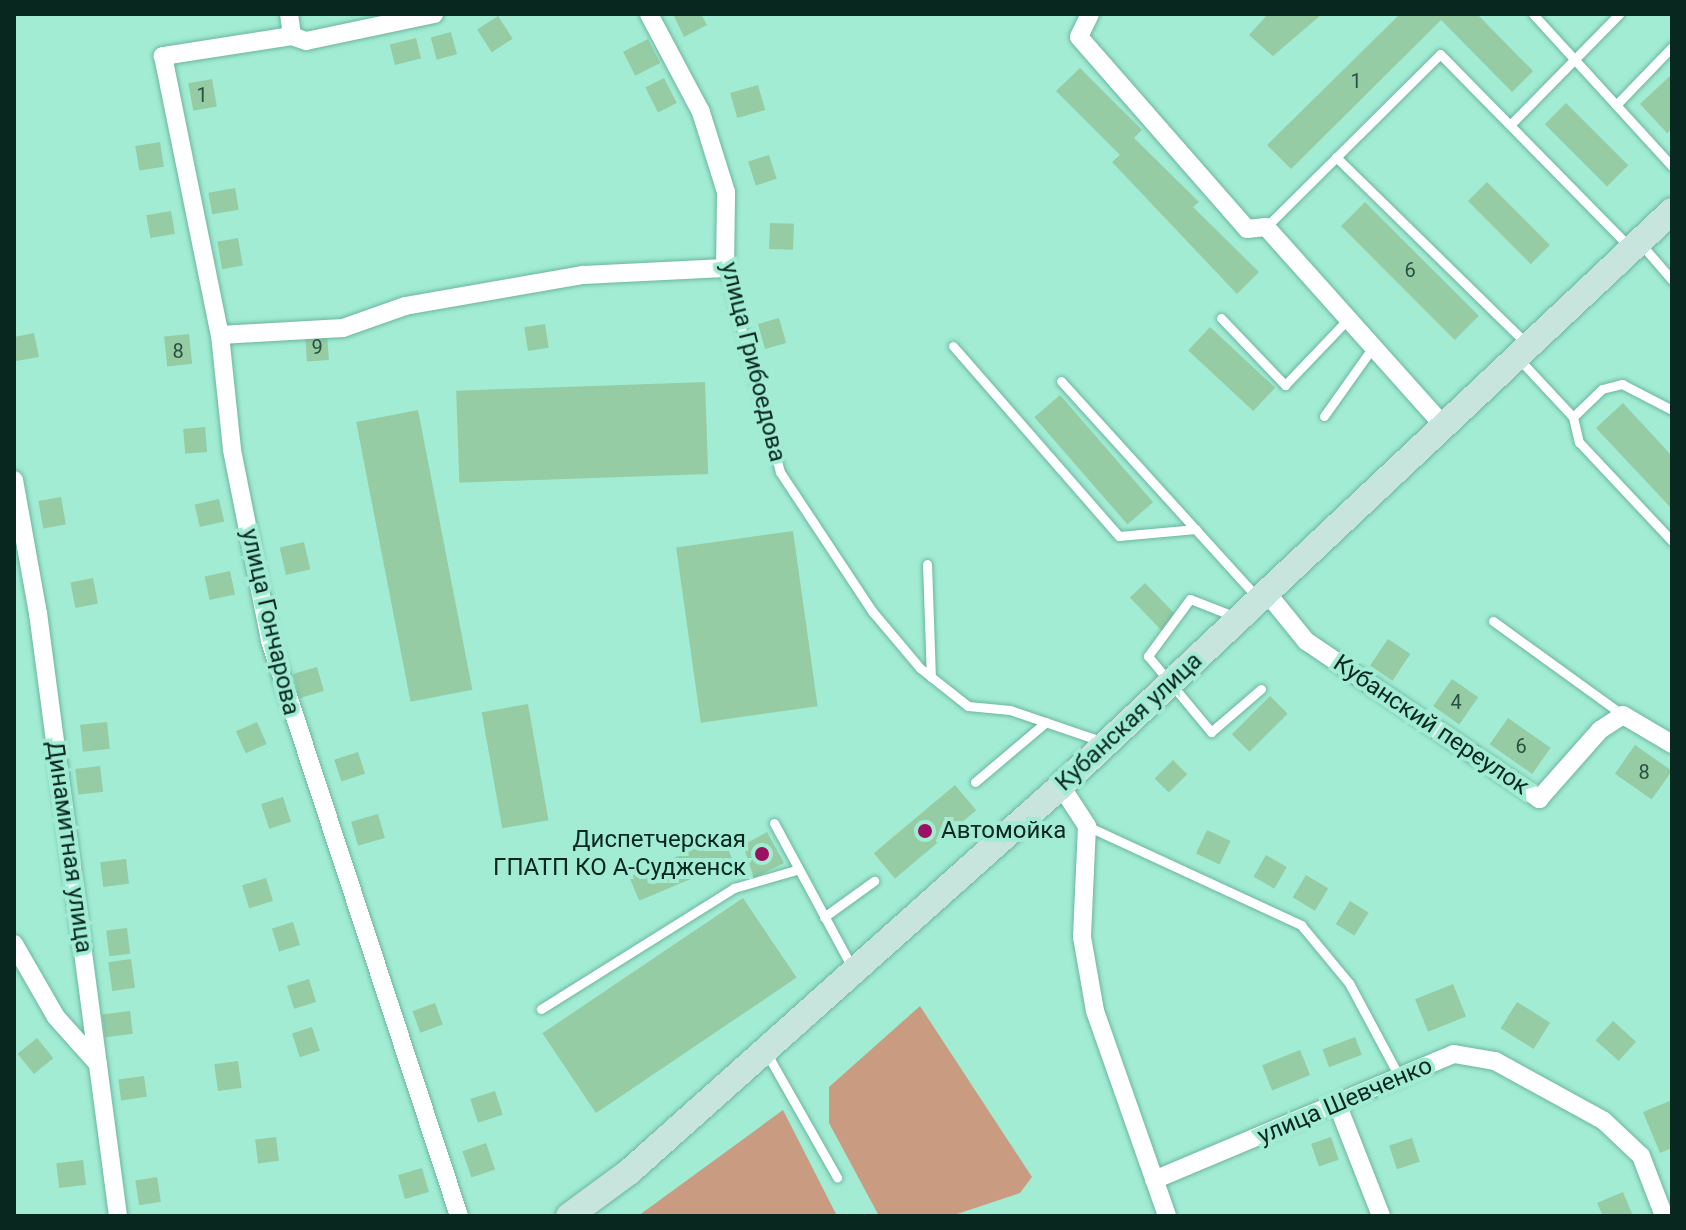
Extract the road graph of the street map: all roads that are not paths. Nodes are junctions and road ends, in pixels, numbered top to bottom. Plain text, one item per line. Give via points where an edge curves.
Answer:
1 (289, 14) edge
2 (434, 14) edge
3 (649, 14) edge
4 (1090, 14) edge
5 (1533, 14) edge
6 (1619, 14) edge
7 (292, 36) junction
8 (1672, 47) edge
9 (1575, 60) junction
10 (1616, 105) junction
11 (1510, 125) junction
12 (1336, 157) junction
13 (1672, 166) edge
14 (1672, 211) edge
15 (1266, 227) junction
16 (1635, 245) junction
17 (725, 268) junction
18 (1672, 280) edge
19 (1221, 318) dead end
20 (1348, 319) junction
21 (220, 335) junction
22 (953, 346) dead end
23 (1373, 347) junction
24 (1522, 350) junction
25 (1061, 381) dead end
26 (1672, 410) edge
27 (1324, 416) dead end
28 (1573, 417) junction
29 (1442, 424) junction
30 (14, 480) edge
31 (1196, 529) junction
32 (1672, 541) edge
33 (927, 564) dead end
34 (1263, 596) junction
35 (1240, 618) junction
36 (1493, 621) dead end
37 (931, 677) junction
38 (1168, 686) junction
39 (1261, 689) dead end
40 (1623, 715) junction
41 (1046, 722) junction
42 (1107, 743) junction
43 (1672, 744) edge
44 (975, 782) dead end
45 (1061, 786) junction
46 (774, 823) dead end
47 (1087, 826) junction
48 (796, 870) junction
49 (874, 881) dead end
50 (824, 917) junction
51 (14, 944) edge
52 (855, 972) junction
53 (541, 1009) dead end
54 (765, 1051) junction
55 (98, 1064) junction
56 (1400, 1078) junction
57 (1338, 1106) junction
58 (837, 1177) dead end
59 (1154, 1180) junction
60 (118, 1216) edge
61 (459, 1216) edge
62 (569, 1216) edge
63 (1167, 1216) edge
64 (1381, 1216) edge
65 (1664, 1216) edge

1 - 7 street
2 - 7 street via 333,37
3 - 17 street, улица Грибоедова via 701,112 726,192
4 - 15 street via 1079,37 1247,229
5 - 9 lane
6 - 9 lane
7 - 21 street, улица Гончарова via 163,56
8 - 10 lane
9 - 10 lane
9 - 11 lane
10 - 13 lane
11 - 12 lane via 1440,54
11 - 16 lane
12 - 15 lane
12 - 24 lane
14 - 16 street, Кубанская улица
15 - 20 street
16 - 18 lane
16 - 24 street, Кубанская улица
17 - 21 street via 583,275 405,306 343,328
17 - 37 lane, улица Грибоедова via 780,472 872,611
19 - 20 lane via 1285,385
20 - 23 street
21 - 61 street, улица Гончарова via 232,450 274,656
22 - 31 lane via 1119,536
23 - 27 lane
23 - 29 street
24 - 28 lane
24 - 29 street, Кубанская улица
25 - 31 lane
26 - 28 lane via 1622,384 1602,389
28 - 32 lane via 1579,442
29 - 34 street, Кубанская улица
30 - 55 street, Динамитная улица
31 - 34 lane
33 - 37 lane
34 - 35 street, Кубанская улица
34 - 40 street, Кубанский переулок via 1306,641 1539,799 1600,730
35 - 38 street, Кубанская улица
35 - 38 lane via 1190,599 1148,656
36 - 40 lane
37 - 41 lane, улица Грибоедова via 968,706
38 - 39 lane via 1211,732
38 - 42 street, Кубанская улица
40 - 43 street
41 - 42 lane, улица Грибоедова
41 - 44 lane
42 - 45 street, Кубанская улица
45 - 47 street
45 - 52 street, Кубанская улица
46 - 48 lane
47 - 56 lane via 1301,925 1349,983
47 - 59 street via 1082,937 1095,1011
48 - 50 lane
48 - 53 lane via 734,888
49 - 50 lane
50 - 52 lane
51 - 55 street via 56,1017
52 - 54 street, Кубанская улица
54 - 58 lane
54 - 62 street, Кубанская улица
55 - 60 street, Динамитная улица
56 - 57 street, улица Шевченко
56 - 65 street, улица Шевченко via 1454,1054 1495,1061 1560,1094 1641,1156
57 - 59 street, улица Шевченко
57 - 64 street
59 - 63 street

